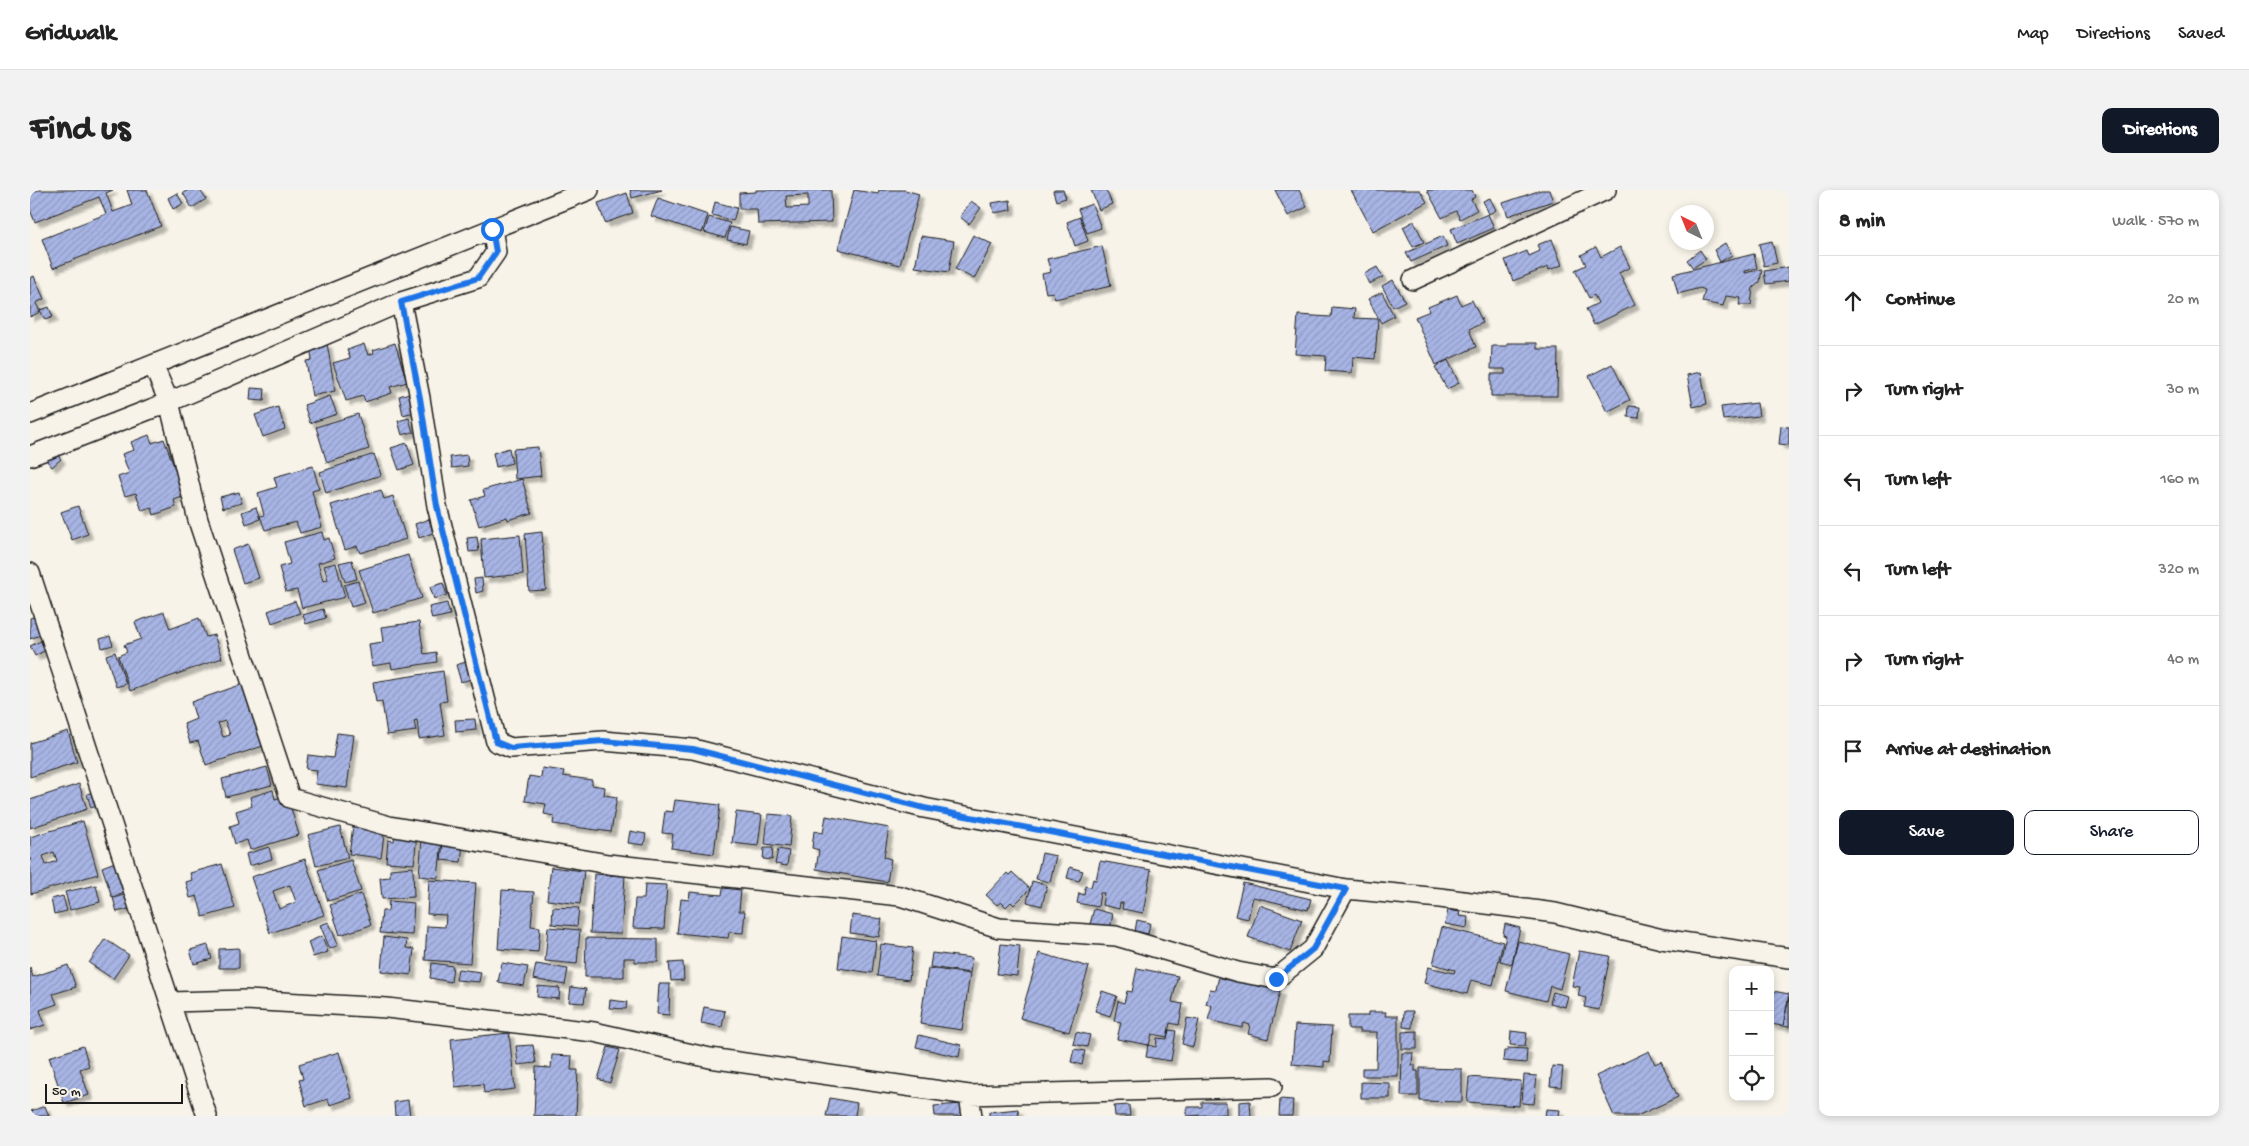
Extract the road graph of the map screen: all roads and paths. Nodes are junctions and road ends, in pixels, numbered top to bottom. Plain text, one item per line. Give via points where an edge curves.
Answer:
1 (589, 190) edge
2 (1606, 190) edge
3 (492, 229) junction
4 (1413, 280) dead end
5 (401, 302) junction
6 (153, 364) junction
7 (169, 402) junction
8 (30, 414) edge
9 (30, 456) edge
10 (30, 573) edge
11 (1346, 889) junction
12 (1789, 958) edge
13 (170, 1002) junction
14 (1272, 1088) dead end
15 (969, 1095) junction
16 (207, 1116) edge
17 (972, 1116) edge

1 - 3 street
2 - 4 street
3 - 5 street via 496,252 478,278
3 - 6 street
5 - 7 street
5 - 11 street via 437,506 496,742 511,748 603,741 693,749 924,808
6 - 7 street
6 - 8 street
7 - 9 street
7 - 11 street via 198,520 290,798 389,826 608,864 900,896 999,928 1116,936 1238,972 1276,979 1313,949
10 - 13 street
11 - 12 street via 1555,913 1662,939
13 - 15 street via 246,1000 387,1008 594,1032 710,1058
13 - 16 street
14 - 15 street
15 - 17 street

